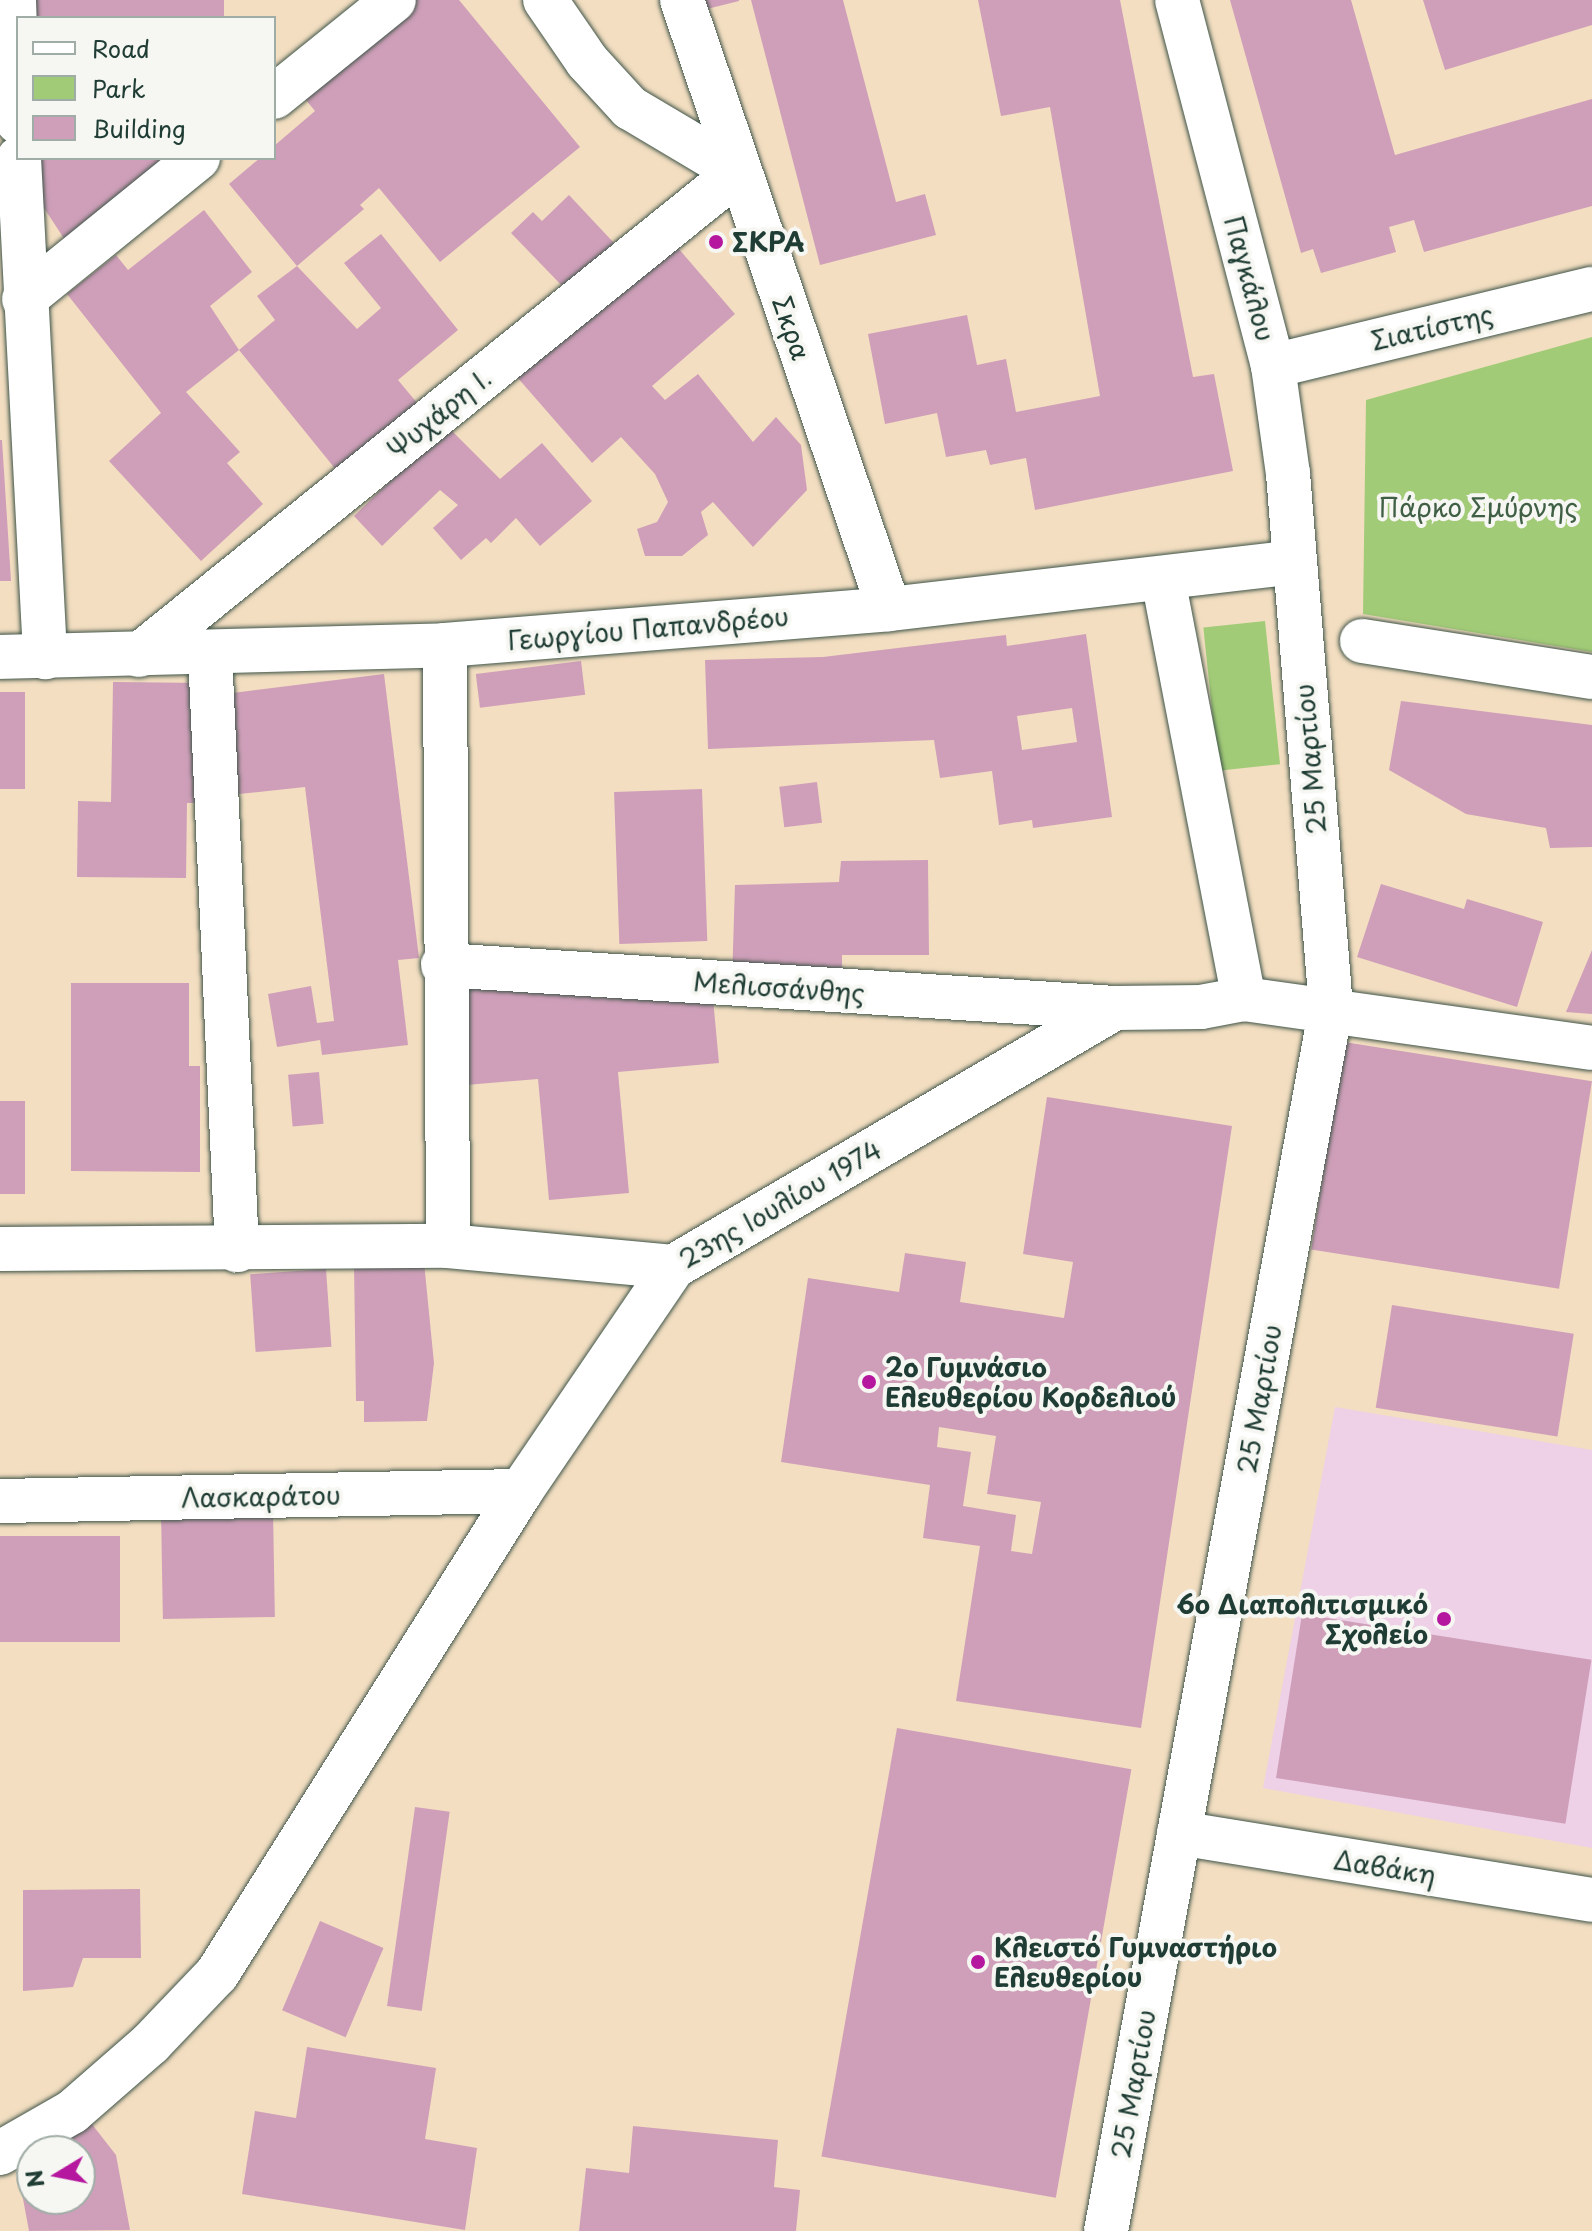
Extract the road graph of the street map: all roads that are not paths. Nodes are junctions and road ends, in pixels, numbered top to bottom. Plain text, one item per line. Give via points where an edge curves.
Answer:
1 (14, 0) edge
2 (394, 0) edge
3 (545, 0) edge
4 (682, 0) edge
5 (1177, 0) edge
6 (16, 61) edge
7 (276, 95) edge
8 (19, 160) edge
9 (196, 160) edge
10 (738, 172) junction
11 (1592, 289) edge
12 (24, 299) junction
13 (1273, 366) junction
14 (1294, 562) junction
15 (1163, 579) junction
16 (889, 609) junction
17 (1362, 641) dead end
18 (445, 645) junction
19 (210, 653) junction
20 (139, 655) junction
21 (0, 657) edge
22 (45, 657) junction
23 (1592, 677) edge
24 (443, 965) junction
25 (1244, 999) junction
26 (1115, 1008) junction
27 (1331, 1008) junction
28 (1592, 1048) edge
29 (448, 1246) junction
30 (0, 1249) edge
31 (237, 1250) junction
32 (673, 1267) junction
33 (521, 1491) junction
34 (0, 1501) edge
35 (1179, 1833) junction
36 (1592, 1900) edge
37 (0, 2153) edge
38 (1106, 2231) edge

1 - 6 street
2 - 7 street
3 - 10 street via 587,61 630,108
4 - 10 street, Σκρα
5 - 13 street, Παγκάλου
8 - 12 street
9 - 12 street
10 - 16 street, Σκρα
10 - 20 street, Ψυχάρη Ι.
11 - 13 street, Σιατίστης
12 - 22 street
13 - 14 street, Παγκάλου
14 - 15 street, Γεωργίου Παπανδρέου
14 - 27 street, 25 Μαρτίου
15 - 16 street, Γεωργίου Παπανδρέου
15 - 25 street
16 - 18 street, Γεωργίου Παπανδρέου
17 - 23 street
18 - 19 street, Γεωργίου Παπανδρέου
18 - 24 street
19 - 20 street, Γεωργίου Παπανδρέου
19 - 31 street
20 - 22 street, Γεωργίου Παπανδρέου
21 - 22 street, Γεωργίου Παπανδρέου
24 - 26 street, Μελισσάνθης
24 - 29 street
25 - 26 street, 23ης Ιουλίου 1974 via 1201,1007
25 - 27 street, 23ης Ιουλίου 1974
26 - 32 street, 23ης Ιουλίου 1974
27 - 28 street, 23ης Ιουλίου 1974
27 - 35 street, 25 Μαρτίου
29 - 31 street, 23ης Ιουλίου 1974
29 - 32 street, 23ης Ιουλίου 1974
30 - 31 street, 23ης Ιουλίου 1974
32 - 33 street
33 - 34 street, Λασκαράτου
33 - 37 street via 217,1974 151,2043 72,2112
35 - 36 street, Δαβάκη
35 - 38 street, 25 Μαρτίου

